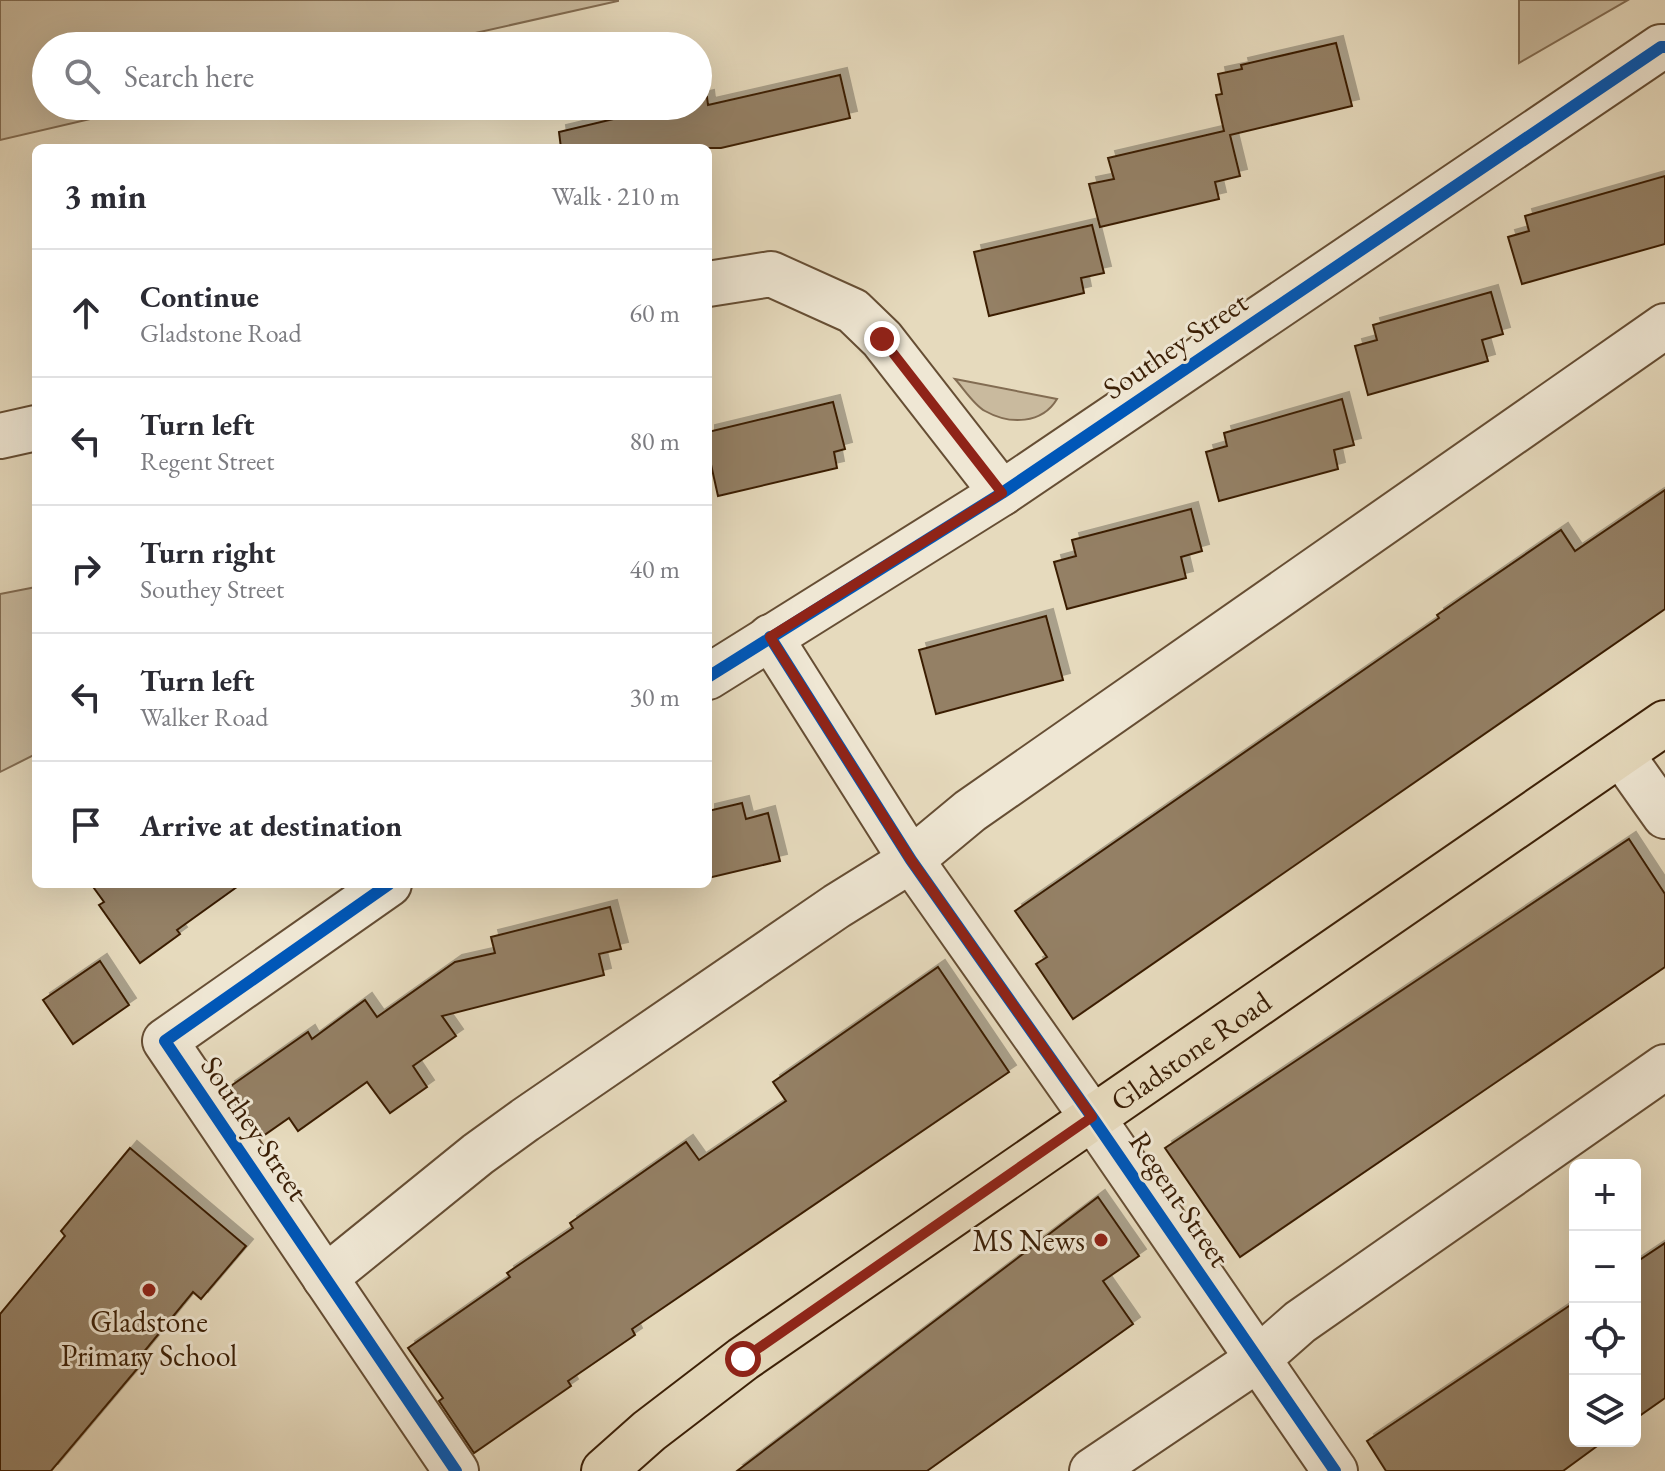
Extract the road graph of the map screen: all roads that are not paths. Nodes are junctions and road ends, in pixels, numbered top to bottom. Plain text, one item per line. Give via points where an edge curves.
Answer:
1 (1665, 47) edge
2 (712, 283) edge
3 (1665, 326) edge
4 (32, 429) edge
5 (0, 436) edge
6 (1002, 493) junction
7 (770, 637) junction
8 (712, 674) edge
9 (1665, 723) edge
10 (1621, 754) junction
11 (1665, 816) edge
12 (911, 860) junction
13 (383, 888) edge
14 (1665, 1067) edge
15 (1092, 1117) junction
16 (325, 1278) junction
17 (1258, 1359) junction
18 (456, 1471) edge
19 (604, 1471) edge
20 (1092, 1471) edge
21 (1335, 1471) edge

1 - 6 street, Southey Street
2 - 6 street via 771,274 853,311 882,339
3 - 12 street via 970,811
4 - 5 street
6 - 7 street, Southey Street
7 - 8 street, Southey Street
7 - 12 street, Regent Street
9 - 10 main road, Gladstone Road
10 - 11 street
10 - 15 main road, Gladstone Road
12 - 15 street, Regent Street
12 - 16 street via 525,1120
13 - 16 street, Southey Street via 165,1041
14 - 17 street via 1300,1322
15 - 17 street, Regent Street
15 - 19 main road, Gladstone Road via 743,1359
16 - 18 street, Southey Street
17 - 20 street
17 - 21 street, Regent Street

